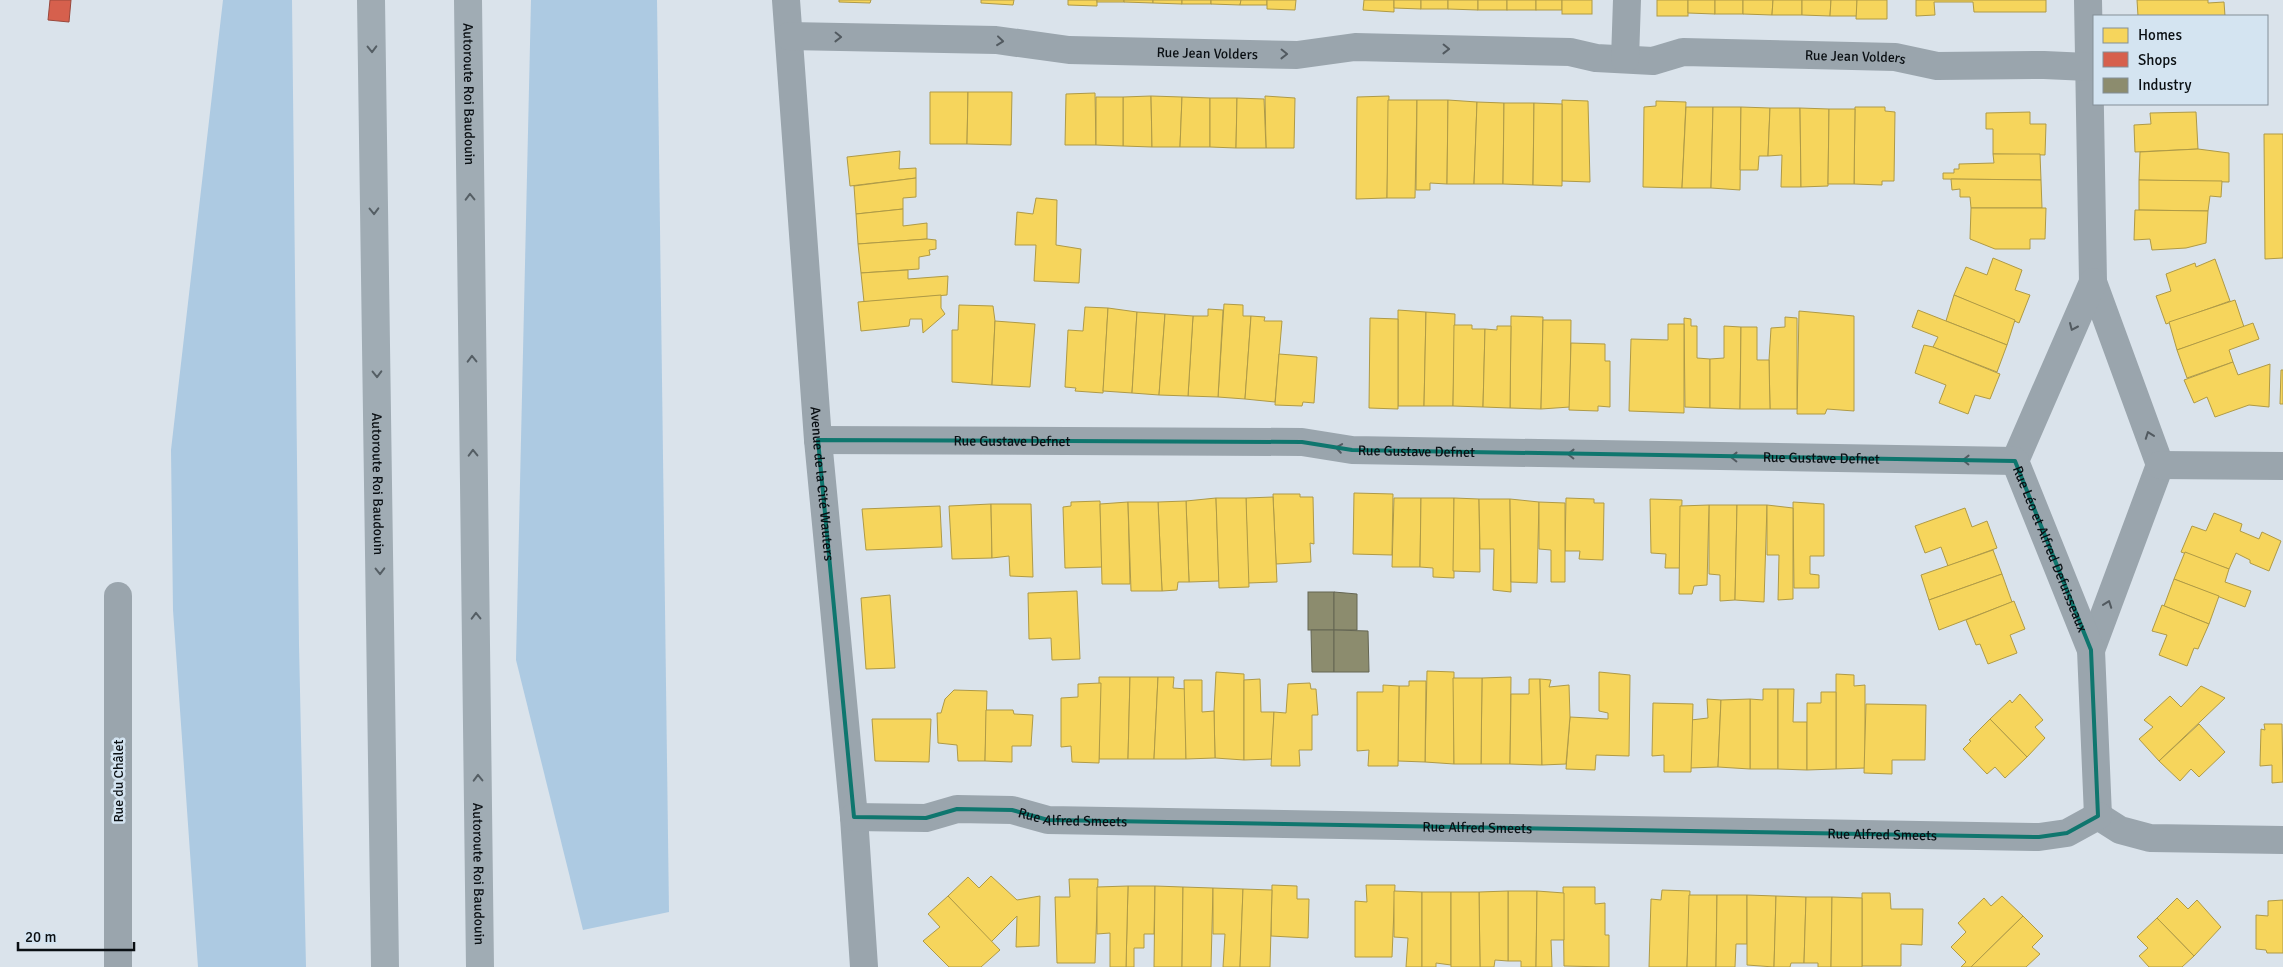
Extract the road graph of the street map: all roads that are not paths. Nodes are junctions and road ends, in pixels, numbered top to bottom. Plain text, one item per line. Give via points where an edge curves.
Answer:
1 (371, 0) edge
2 (468, 0) edge
3 (786, 0) edge
4 (1627, 0) edge
5 (2088, 0) edge
6 (789, 36) junction
7 (1624, 59) junction
8 (2088, 68) junction
9 (2093, 282) junction
10 (818, 440) junction
11 (2015, 461) junction
12 (2160, 465) junction
13 (2283, 466) edge
14 (118, 596) dead end
15 (2091, 650) junction
16 (2098, 816) junction
17 (854, 817) junction
18 (2283, 840) edge
19 (118, 967) edge
20 (385, 967) edge
21 (480, 967) edge
22 (864, 967) edge

1 -> 20 highway, Autoroute Roi Baudouin
21 -> 2 highway, Autoroute Roi Baudouin
3 - 6 street, Avenue de la Cité Wauters
4 - 7 street
5 - 8 street, Rue Léo et Alfred Defuisseaux
6 -> 7 street, Rue Jean Volders via 996,40 1069,50 1297,55 1355,47 1570,52 1596,58
6 - 10 street, Avenue de la Cité Wauters
7 - 8 street, Rue Jean Volders via 1653,61 1683,52 1895,57 1937,66
8 - 9 street, Rue Léo et Alfred Defuisseaux
9 -> 11 street, Rue Léo et Alfred Defuisseaux
12 -> 9 street, Rue Léo et Alfred Defuisseaux
11 -> 10 street, Rue Gustave Defnet via 1352,450 1302,442
10 - 17 street, Avenue de la Cité Wauters
11 - 15 street, Rue Léo et Alfred Defuisseaux
12 - 13 street
15 -> 12 street, Rue Léo et Alfred Defuisseaux
14 - 19 street, Rue du Châlet
15 - 16 street, Rue Léo et Alfred Defuisseaux
16 - 17 street, Rue Alfred Smeets via 2067,833 2039,837 1048,820 1012,810 957,809 926,818
16 - 18 street via 2120,830 2150,838
17 - 22 street, Avenue de la Cité Wauters

